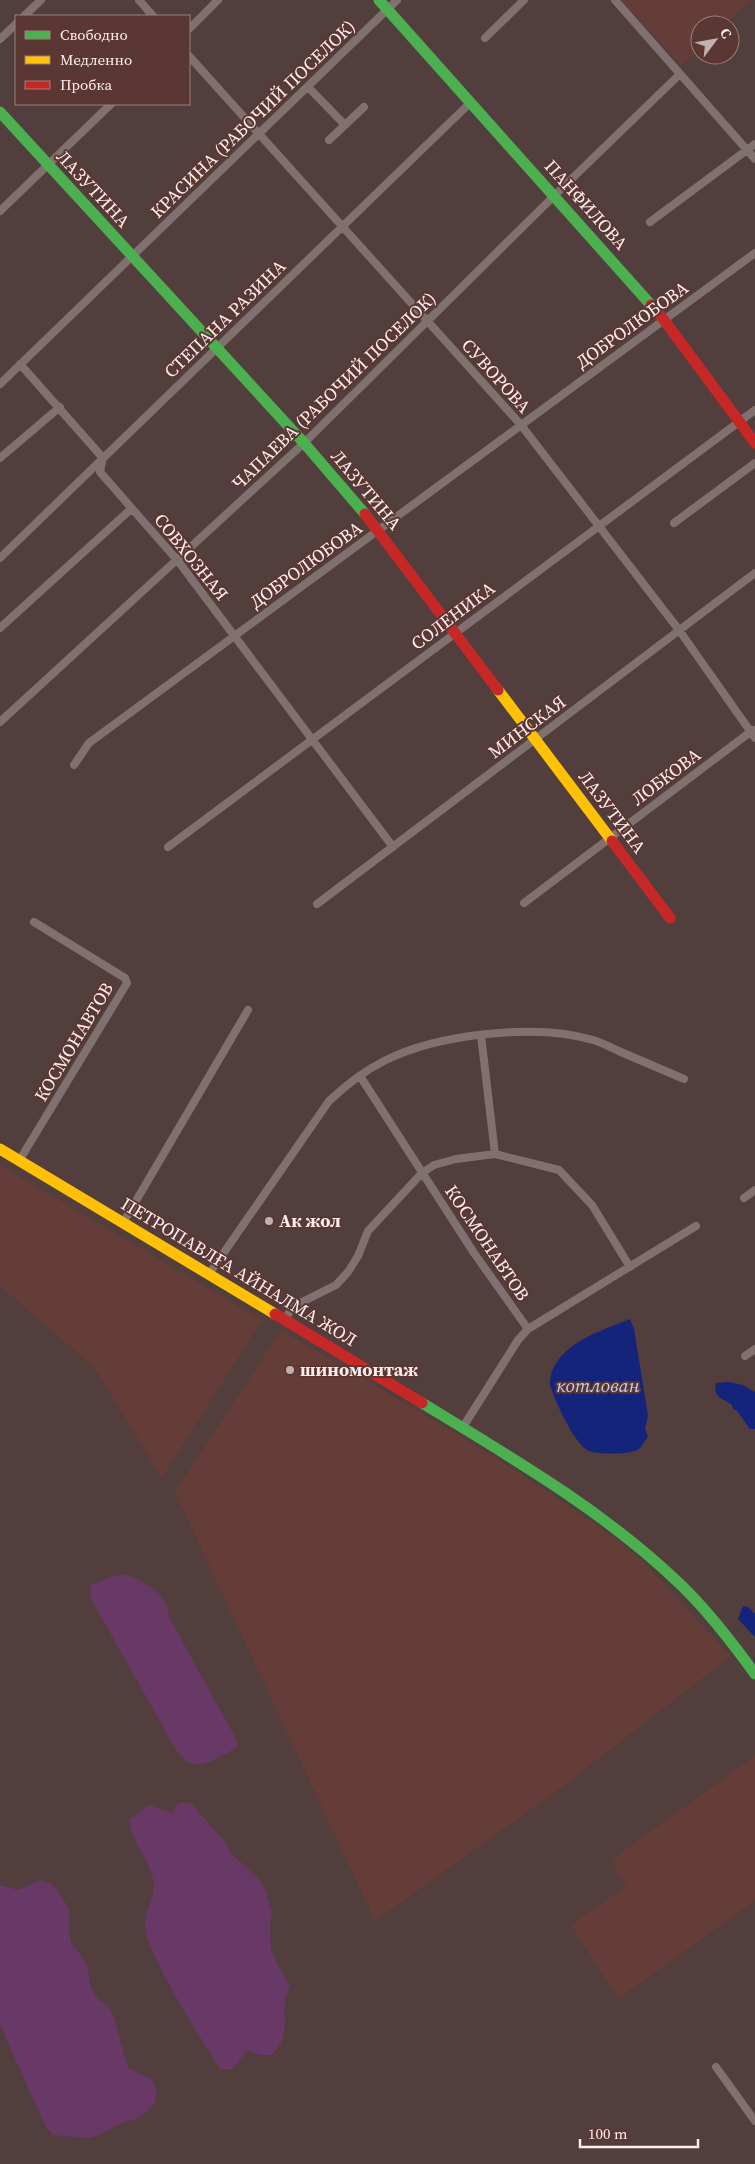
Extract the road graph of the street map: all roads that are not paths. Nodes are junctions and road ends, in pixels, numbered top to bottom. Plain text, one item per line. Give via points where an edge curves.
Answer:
1 (41, 0) edge
2 (139, 0) edge
3 (218, 0) edge
4 (379, 0) edge
5 (398, 0) edge
6 (524, 0) edge
7 (615, 0) edge
8 (388, 9) junction
9 (25, 15) edge
10 (152, 15) edge
11 (15, 25) edge
12 (190, 28) edge
13 (485, 38) dead end
14 (0, 39) edge
15 (190, 57) edge
16 (680, 74) junction
17 (308, 87) junction
18 (471, 102) junction
19 (110, 105) edge
20 (364, 106) dead end
21 (0, 112) edge
22 (345, 125) junction
23 (259, 134) junction
24 (329, 140) dead end
25 (755, 144) edge
26 (748, 150) junction
27 (755, 159) edge
28 (47, 166) junction
29 (554, 195) junction
30 (0, 211) edge
31 (650, 222) dead end
32 (342, 227) junction
33 (755, 253) edge
34 (131, 257) junction
35 (664, 320) junction
36 (427, 321) junction
37 (216, 348) junction
38 (20, 364) junction
39 (0, 384) edge
40 (60, 407) junction
41 (755, 410) edge
42 (740, 422) junction
43 (521, 426) junction
44 (755, 442) edge
45 (304, 443) junction
46 (0, 458) edge
47 (103, 458) junction
48 (755, 463) edge
49 (131, 509) junction
50 (674, 523) dead end
51 (599, 526) junction
52 (378, 530) junction
53 (0, 558) edge
54 (178, 560) junction
55 (755, 573) edge
56 (0, 628) edge
57 (679, 630) junction
58 (456, 633) junction
59 (235, 636) junction
60 (0, 722) edge
61 (754, 733) edge
62 (313, 739) junction
63 (535, 739) junction
64 (74, 765) dead end
65 (610, 838) junction
66 (393, 846) junction
67 (168, 847) dead end
68 (524, 903) dead end
69 (317, 904) dead end
70 (670, 918) dead end
71 (34, 922) dead end
72 (248, 1010) dead end
73 (481, 1035) junction
74 (360, 1076) junction
75 (684, 1079) dead end
76 (0, 1149) edge
77 (495, 1154) junction
78 (20, 1161) junction
79 (422, 1173) junction
80 (755, 1190) edge
81 (744, 1198) dead end
82 (123, 1223) junction
83 (696, 1226) dead end
84 (630, 1267) junction
85 (209, 1274) junction
86 (285, 1320) junction
87 (528, 1329) junction
88 (755, 1349) edge
89 (745, 1356) dead end
90 (463, 1427) junction
91 (755, 1674) edge
92 (716, 2067) dead end
93 (755, 2120) edge

1 - 9 street
2 - 10 street
3 - 12 street
4 - 8 main road, ПАНФИЛОВА
5 - 8 street, КРАСИНА (РАБОЧИЙ ПОСЕЛОК)
6 - 13 street
7 - 16 street
8 - 17 street, КРАСИНА (РАБОЧИЙ ПОСЕЛОК)
8 - 18 main road, ПАНФИЛОВА
11 - 14 street
15 - 23 street, СУВОРОВА
16 - 26 street
16 - 29 street, ЧАПАЕВА (РАБОЧИЙ ПОСЕЛОК)
17 - 22 street
17 - 23 street, КРАСИНА (РАБОЧИЙ ПОСЕЛОК)
18 - 29 main road, ПАНФИЛОВА
18 - 32 street, СТЕПАНА РАЗИНА
19 - 28 street
20 - 22 street
21 - 28 main road, ЛАЗУТИНА
22 - 24 street
23 - 32 street, СУВОРОВА
23 - 34 street, КРАСИНА (РАБОЧИЙ ПОСЕЛОК)
25 - 26 street
26 - 27 street
26 - 31 street
28 - 30 street
28 - 34 main road, ЛАЗУТИНА
29 - 35 main road, ПАНФИЛОВА
29 - 36 street, ЧАПАЕВА (РАБОЧИЙ ПОСЕЛОК)
32 - 36 street, СУВОРОВА
32 - 37 street, СТЕПАНА РАЗИНА
33 - 35 street, ДОБРОЛЮБОВА
34 - 37 main road, ЛАЗУТИНА
34 - 38 street, КРАСИНА (РАБОЧИЙ ПОСЕЛОК)
35 - 42 main road, ПАНФИЛОВА
35 - 43 street, ДОБРОЛЮБОВА
36 - 43 street, СУВОРОВА
36 - 45 street, ЧАПАЕВА (РАБОЧИЙ ПОСЕЛОК)
37 - 45 main road, ЛАЗУТИНА
37 - 47 street, СТЕПАНА РАЗИНА
38 - 39 street, КРАСИНА (РАБОЧИЙ ПОСЕЛОК)
38 - 40 street
40 - 46 street
40 - 47 street
41 - 42 street, СОЛЕНИКА
42 - 44 main road, ПАНФИЛОВА
42 - 51 street, СОЛЕНИКА
43 - 51 street, СУВОРОВА
43 - 52 street, ДОБРОЛЮБОВА
45 - 52 main road, ЛАЗУТИНА
45 - 54 street, ЧАПАЕВА (РАБОЧИЙ ПОСЕЛОК)
47 - 49 street, СОВХОЗНАЯ via 100,472
47 - 53 street, СТЕПАНА РАЗИНА
48 - 50 street
49 - 54 street, СОВХОЗНАЯ
49 - 56 street
51 - 57 street, СУВОРОВА
51 - 58 street, СОЛЕНИКА
52 - 58 main road, ЛАЗУТИНА
52 - 59 street, ДОБРОЛЮБОВА
54 - 59 street, СОВХОЗНАЯ
54 - 60 street, ЧАПАЕВА (РАБОЧИЙ ПОСЕЛОК)
55 - 57 street, МИНСКАЯ
57 - 61 street, СУВОРОВА
57 - 63 street, МИНСКАЯ
58 - 62 street, СОЛЕНИКА
58 - 63 main road, ЛАЗУТИНА
59 - 62 street, СОВХОЗНАЯ
59 - 64 street, ДОБРОЛЮБОВА via 89,743
61 - 65 street, ЛОБКОВА
62 - 66 street, СОВХОЗНАЯ
62 - 67 street, СОЛЕНИКА
63 - 65 main road, ЛАЗУТИНА
63 - 66 street, МИНСКАЯ
65 - 68 street, ЛОБКОВА
65 - 70 main road, ЛАЗУТИНА
66 - 69 street, МИНСКАЯ
71 - 78 street, КОСМОНАВТОВ via 125,978 127,983
72 - 82 street
73 - 74 street via 411,1050
73 - 75 street via 517,1031 594,1040
73 - 77 street
74 - 79 street, КОСМОНАВТОВ
74 - 85 street via 329,1102
76 - 78 main road, ПЕТРОПАВЛҒА АЙНАЛМА ЖОЛ
77 - 79 street, КОСМОНАВТОВ via 445,1161
77 - 84 street, КОСМОНАВТОВ via 551,1166 566,1175 592,1205
78 - 82 main road, ПЕТРОПАВЛҒА АЙНАЛМА ЖОЛ
79 - 86 street, КОСМОНАВТОВ via 368,1231 358,1256 342,1278 292,1307
79 - 87 street, КОСМОНАВТОВ
80 - 81 street
82 - 85 main road, ПЕТРОПАВЛҒА АЙНАЛМА ЖОЛ
83 - 84 street
84 - 87 street
85 - 86 main road, ПЕТРОПАВЛҒА АЙНАЛМА ЖОЛ
86 - 90 main road, ПЕТРОПАВЛҒА АЙНАЛМА ЖОЛ
87 - 90 street
88 - 89 street
90 - 91 main road, ПЕТРОПАВЛҒА АЙНАЛМА ЖОЛ via 594,1512 646,1551 718,1625
92 - 93 street

